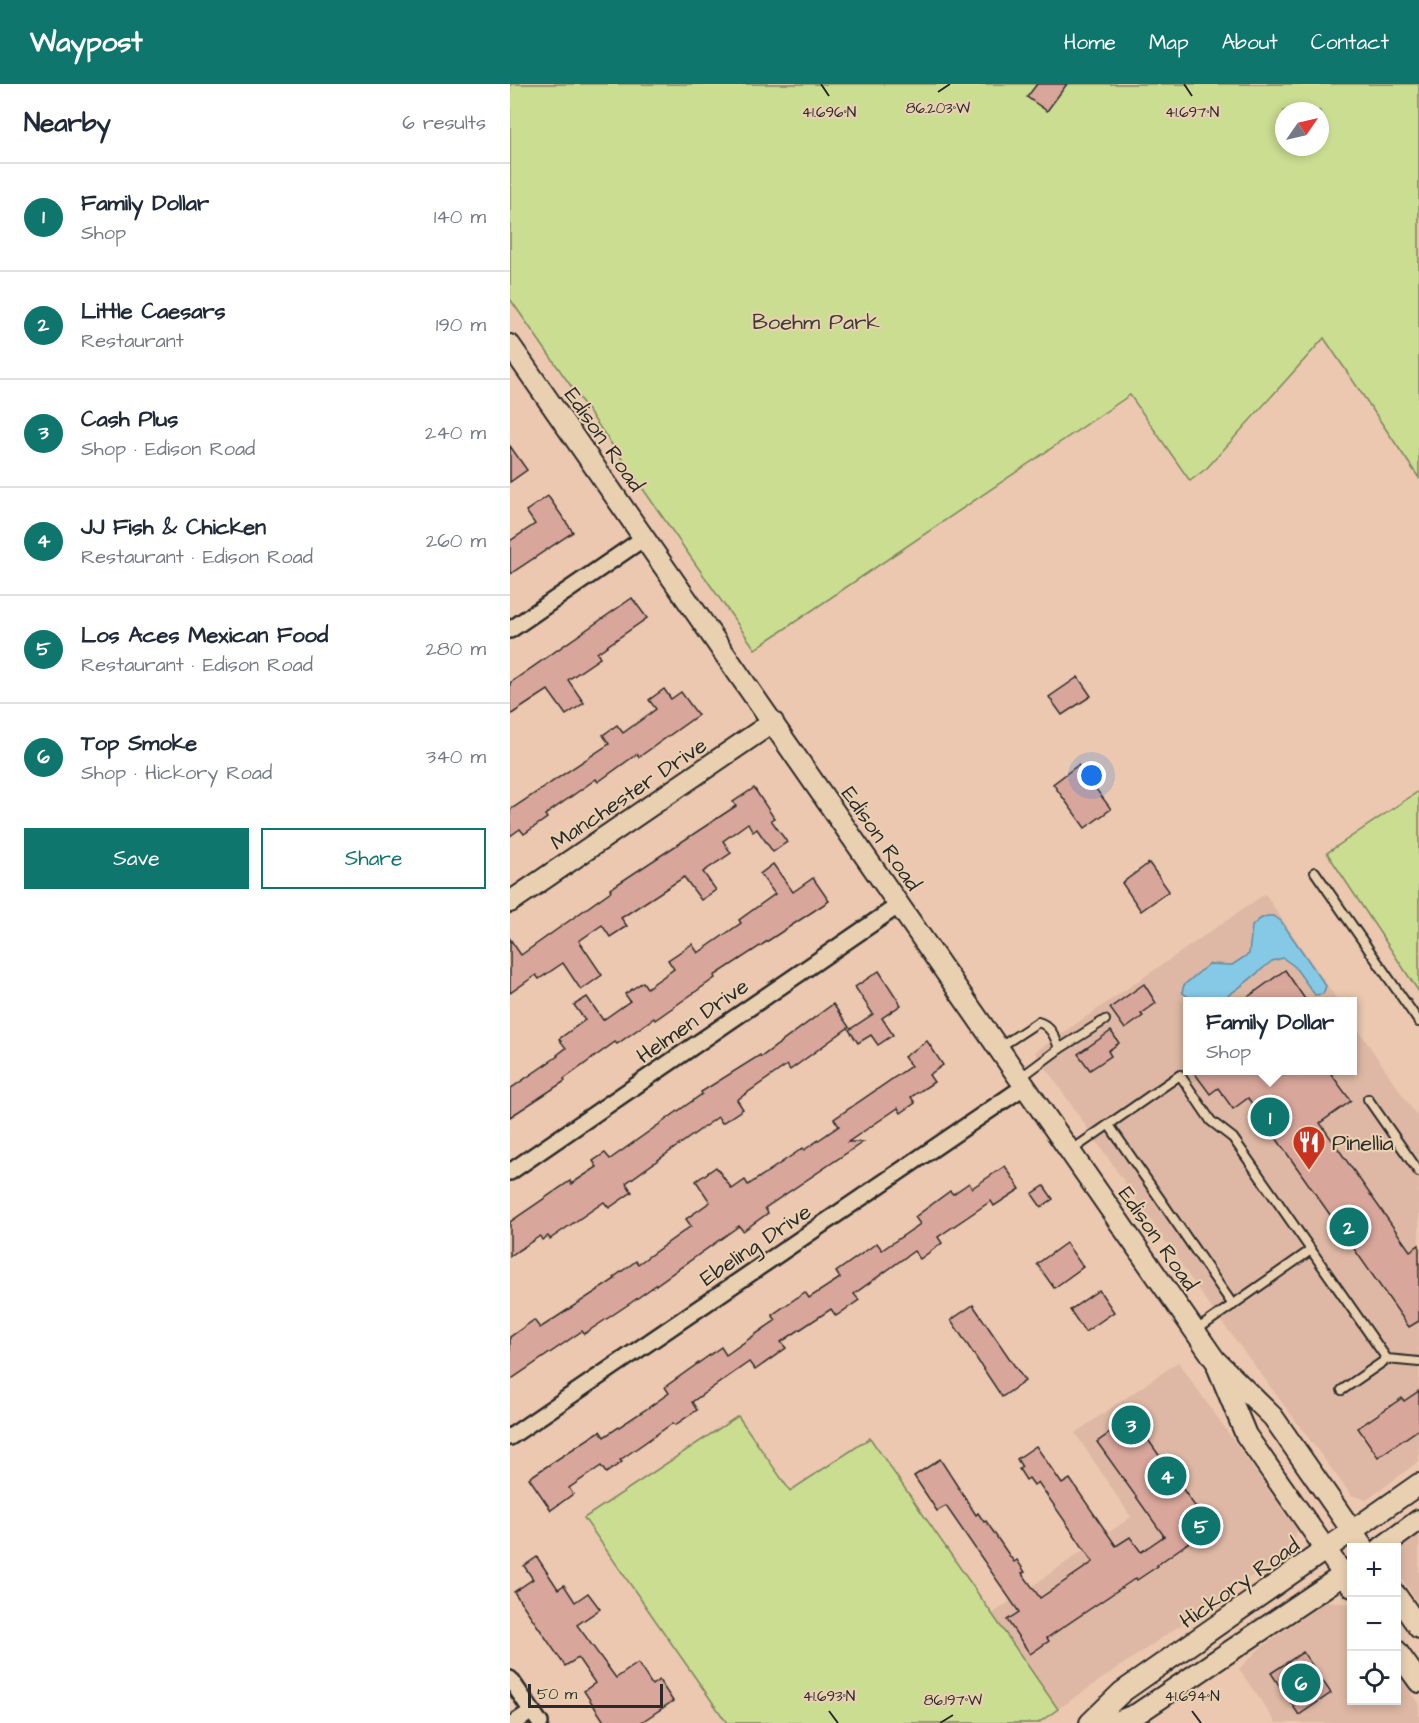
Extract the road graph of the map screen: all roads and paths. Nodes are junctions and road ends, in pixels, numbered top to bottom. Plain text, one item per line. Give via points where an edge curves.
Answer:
1 (513, 355) edge
2 (644, 538) junction
3 (510, 630) edge
4 (773, 722) junction
5 (1315, 872) dead end
6 (510, 902) edge
7 (899, 905) junction
8 (1104, 1020) dead end
9 (1419, 1022) edge
10 (998, 1048) junction
11 (1059, 1049) junction
12 (1022, 1082) junction
13 (1368, 1099) dead end
14 (1109, 1125) junction
15 (1070, 1151) junction
16 (510, 1172) edge
17 (1419, 1172) edge
18 (1311, 1250) junction
19 (1233, 1305) junction
20 (1195, 1331) junction
21 (1387, 1359) junction
22 (1215, 1360) junction
23 (1419, 1362) edge
24 (1342, 1390) dead end
25 (510, 1437) edge
26 (1419, 1484) edge
27 (1419, 1520) edge
28 (1359, 1540) edge
29 (1388, 1543) edge
30 (1326, 1550) junction
31 (1347, 1575) edge
32 (1347, 1578) edge
33 (1398, 1597) edge
34 (1419, 1628) edge
35 (1397, 1651) edge
36 (510, 1679) edge
37 (1419, 1682) edge
38 (536, 1717) edge
39 (514, 1723) edge
40 (1090, 1723) edge
41 (1114, 1723) edge

1 - 2 main road, Edison Road
2 - 3 street
2 - 4 main road, Edison Road
4 - 6 main road, Manchester Drive
4 - 7 main road, Edison Road
5 - 9 lane
7 - 10 main road, Edison Road
7 - 16 street, Helmen Drive
8 - 11 lane
10 - 11 lane via 1038,1022 1045,1024
10 - 12 main road, Edison Road
11 - 12 lane
12 - 15 main road, Edison Road
12 - 25 street, Ebeling Drive
13 - 17 lane
14 - 15 lane
14 - 18 lane via 1180,1075 1211,1121 1233,1138
14 - 19 lane
15 - 20 main road, Edison Road
18 - 19 lane
18 - 21 lane
19 - 20 lane
20 - 22 main road, Edison Road
21 - 23 lane
21 - 24 lane
22 - 28 main road, Edison Road via 1273,1417
22 - 30 main road, Edison Road via 1246,1435
26 - 28 main road, Hickory Road
27 - 29 main road
28 - 30 main road, Hickory Road
30 - 31 main road, Edison Road
30 - 40 main road, Hickory Road via 1122,1692
32 - 41 main road via 1137,1714
33 - 34 main road
35 - 37 main road
36 - 38 street
38 - 39 street

